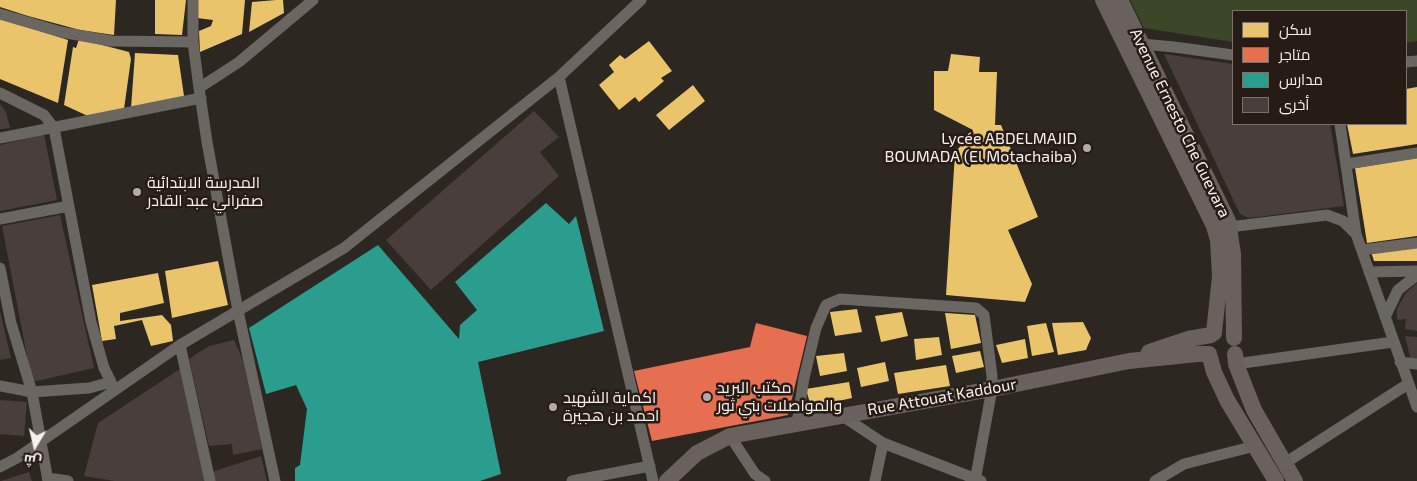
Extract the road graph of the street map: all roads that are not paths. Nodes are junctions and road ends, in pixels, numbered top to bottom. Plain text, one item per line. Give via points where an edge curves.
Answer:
1 (193, 0) edge
2 (314, 0) edge
3 (642, 0) edge
4 (1103, 0) edge
5 (1120, 0) edge
6 (0, 14) edge
7 (193, 42) junction
8 (1134, 47) junction
9 (1232, 55) edge
10 (559, 77) junction
11 (0, 93) edge
12 (200, 93) junction
13 (1340, 125) edge
14 (54, 128) junction
15 (0, 138) edge
16 (1417, 153) edge
17 (1347, 164) junction
18 (69, 206) junction
19 (0, 219) edge
20 (1229, 227) junction
21 (1359, 243) junction
22 (1417, 243) edge
23 (0, 268) edge
24 (1369, 272) junction
25 (1417, 273) edge
26 (2, 289) edge
27 (238, 311) junction
28 (1385, 317) junction
29 (1213, 334) junction
30 (1393, 342) junction
31 (180, 345) junction
32 (1235, 352) junction
33 (1207, 355) junction
34 (1129, 361) junction
35 (1400, 362) junction
36 (1417, 364) edge
37 (1408, 384) junction
38 (0, 386) edge
39 (114, 386) junction
40 (992, 389) junction
41 (32, 392) junction
42 (1417, 407) edge
43 (841, 415) junction
44 (797, 424) junction
45 (730, 436) junction
46 (42, 440) junction
47 (884, 443) junction
48 (1255, 446) junction
49 (1285, 463) junction
50 (650, 466) junction
51 (0, 467) edge
52 (48, 480) edge
53 (977, 480) edge
54 (68, 481) edge
55 (210, 481) edge
56 (274, 481) edge
57 (572, 481) edge
58 (653, 481) edge
59 (667, 481) edge
60 (765, 481) edge
61 (876, 481) edge
62 (1155, 481) edge
63 (1276, 481) edge
64 (1295, 481) edge

1 - 7 street
2 - 12 street
3 - 10 street
4 - 8 main road, Avenue Ernesto Che Guevara
5 - 8 main road, Avenue Ernesto Che Guevara
6 - 7 street via 61,32 111,41
7 - 12 street
8 - 9 street
8 - 20 main road, Avenue Ernesto Che Guevara via 1224,212
8 - 29 main road, Avenue Ernesto Che Guevara via 1216,234 1220,276
10 - 27 street via 344,248
10 - 50 street
11 - 14 street via 44,115
12 - 14 street
12 - 27 street
13 - 17 street
14 - 15 street
14 - 18 street
16 - 17 street
17 - 21 street
18 - 19 street
18 - 39 street via 97,347
20 - 21 street via 1327,215 1343,221
20 - 32 main road, Avenue Ernesto Che Guevara via 1234,272
21 - 22 street
21 - 24 street
23 - 26 street
24 - 25 street
24 - 28 street
25 - 28 street via 1398,290
26 - 41 street
27 - 31 street
27 - 56 street
28 - 30 street
29 - 32 main road via 1226,332
29 - 33 main road via 1206,344
29 - 34 main road via 1174,343
30 - 32 street
30 - 35 street
31 - 39 street
31 - 55 street
32 - 33 main road via 1222,362
32 - 49 main road, Avenue Ernesto Che Guevara via 1254,410
33 - 34 main road, Rue Attouat Kaddour
33 - 48 main road via 1227,400
34 - 40 main road, Rue Attouat Kaddour
35 - 36 street
35 - 37 street
37 - 42 street
37 - 49 street
38 - 41 street
39 - 41 street
39 - 46 street
40 - 43 main road, Rue Attouat Kaddour
40 - 44 street via 982,311 840,299 826,305 816,328
40 - 53 street
41 - 46 street
43 - 44 main road, Rue Attouat Kaddour
43 - 47 street
44 - 45 main road, Rue Attouat Kaddour
45 - 59 main road, Rue Attouat Kaddour via 685,462
45 - 60 street via 755,474
46 - 51 street
46 - 52 street
47 - 53 street
47 - 61 street
48 - 62 street via 1184,464
48 - 63 main road
49 - 64 main road, Avenue Ernesto Che Guevara
50 - 57 street
50 - 58 street
52 - 54 street

